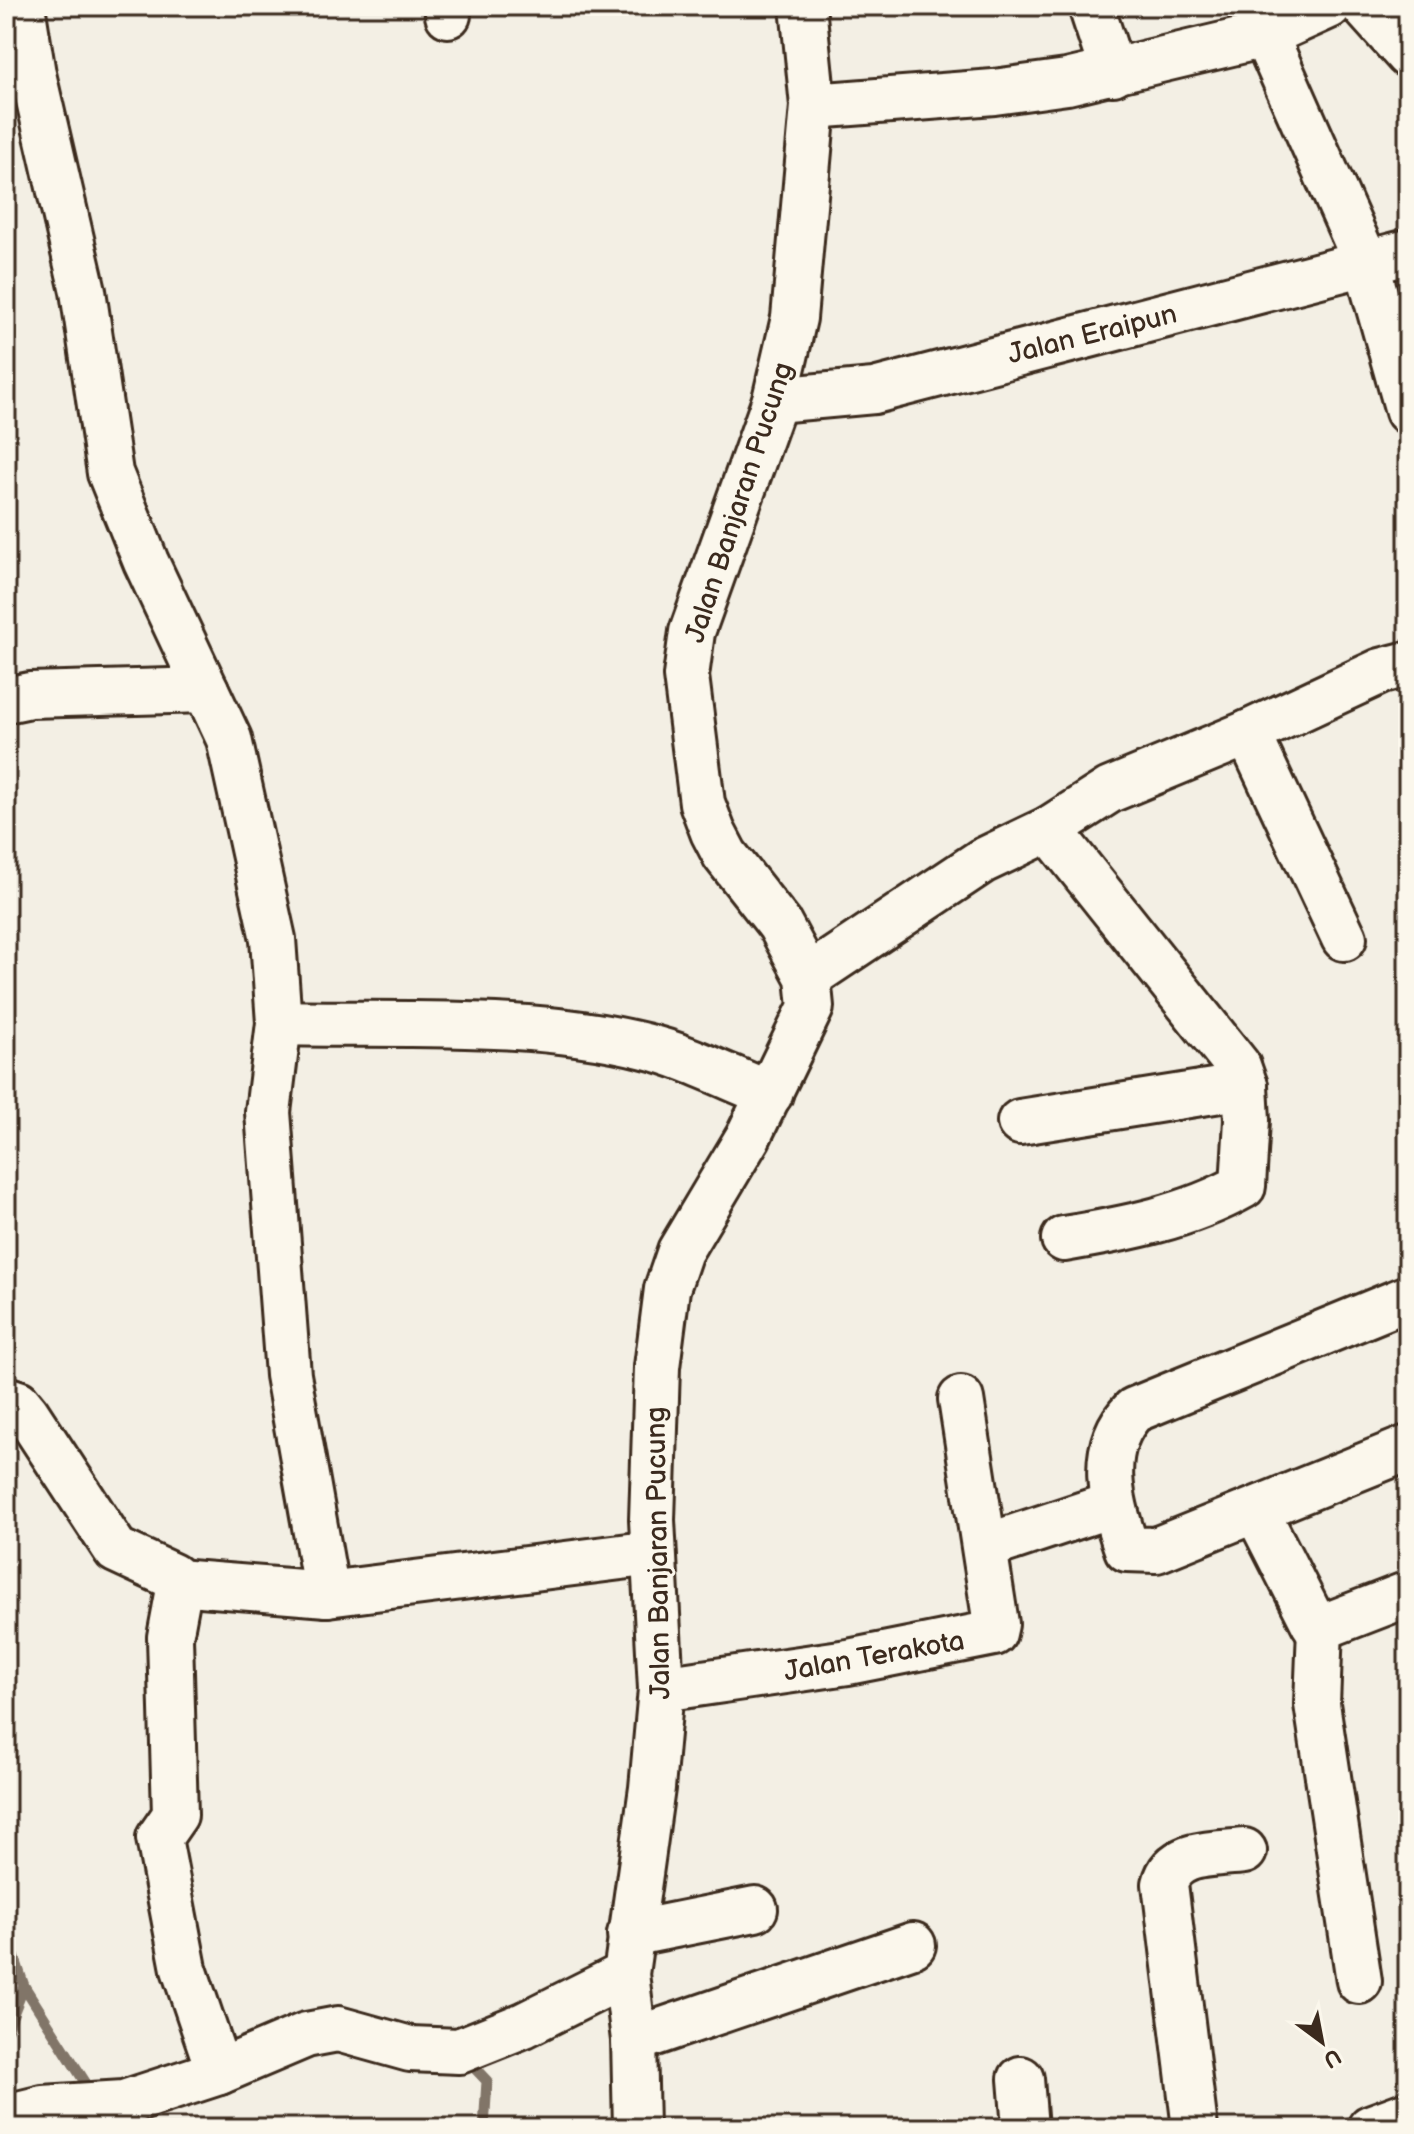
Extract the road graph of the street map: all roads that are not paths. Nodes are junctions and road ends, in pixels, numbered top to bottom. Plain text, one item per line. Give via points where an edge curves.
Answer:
1 (22, 6) edge
2 (803, 6) edge
3 (1091, 6) edge
4 (1329, 6) edge
5 (1364, 6) edge
6 (1265, 35) junction
7 (1408, 55) edge
8 (1113, 73) junction
9 (19, 76) edge
10 (813, 106) junction
11 (1408, 252) edge
12 (1367, 265) junction
13 (775, 400) junction
14 (1408, 411) edge
15 (1408, 664) edge
16 (206, 690) junction
17 (6, 700) edge
18 (1248, 733) junction
19 (1049, 829) junction
20 (1344, 938) dead end
21 (808, 977) junction
22 (279, 1023) junction
23 (1245, 1086) junction
24 (770, 1094) junction
25 (1020, 1122) dead end
26 (1064, 1239) dead end
27 (1408, 1298) edge
28 (6, 1399) edge
29 (961, 1399) dead end
30 (1408, 1448) edge
31 (1111, 1505) junction
32 (1257, 1512) junction
33 (985, 1547) junction
34 (653, 1553) junction
35 (176, 1582) junction
36 (327, 1594) junction
37 (1408, 1594) edge
38 (1320, 1628) junction
39 (661, 1689) junction
40 (1244, 1851) dead end
41 (755, 1909) dead end
42 (913, 1945) dead end
43 (628, 1954) junction
44 (1359, 1981) dead end
45 (634, 2040) junction
46 (219, 2072) junction
47 (1021, 2079) dead end
48 (1408, 2114) edge
49 (6, 2117) edge
50 (636, 2128) edge
51 (1025, 2128) edge
52 (1195, 2128) edge
53 (1370, 2128) edge

1 - 9 street
2 - 10 street, Jalan Banjaran Pucung
3 - 8 street
4 - 6 street
5 - 7 street
6 - 8 street
6 - 12 street
8 - 10 street via 994,92
9 - 16 street via 83,291 110,473
10 - 13 street, Jalan Banjaran Pucung via 794,318
11 - 12 street, Jalan Eraipun
12 - 13 street, Jalan Eraipun via 874,391
12 - 14 street
13 - 21 street, Jalan Banjaran Pucung via 692,632 688,711 702,803 713,832 780,925
15 - 18 street via 1381,671
16 - 17 street
16 - 22 street via 229,739 273,939
18 - 19 street via 1110,790
18 - 20 street
19 - 21 street via 982,861
19 - 23 street via 1230,1051
21 - 24 street, Jalan Banjaran Pucung via 811,1007
22 - 24 street via 545,1029 648,1046
22 - 36 street via 268,1112 288,1375
23 - 25 street
23 - 26 street via 1243,1186 1186,1211
24 - 34 street, Jalan Banjaran Pucung via 680,1251 667,1289 657,1367
27 - 31 street via 1134,1410 1118,1427 1113,1444
28 - 35 street via 27,1414 116,1550 166,1572
29 - 33 street, Jalan Terakota
30 - 32 street
31 - 32 street via 1127,1549 1137,1552 1156,1550
31 - 33 street
32 - 38 street
33 - 39 street, Jalan Terakota via 994,1633 848,1662
34 - 36 street
34 - 39 street, Jalan Banjaran Pucung
35 - 36 street
35 - 46 street via 170,1637 175,1815 159,1838 184,1969
37 - 38 street
38 - 44 street via 1317,1704
39 - 43 street, Jalan Banjaran Pucung
40 - 52 street via 1180,1860 1168,1869 1165,1884
41 - 43 street
42 - 45 street
43 - 45 street, Jalan Banjaran Pucung
43 - 46 street via 524,2025 459,2051 410,2049 338,2029 306,2035
45 - 50 street, Jalan Banjaran Pucung
46 - 49 street via 124,2103 72,2104
47 - 51 street
48 - 53 street

